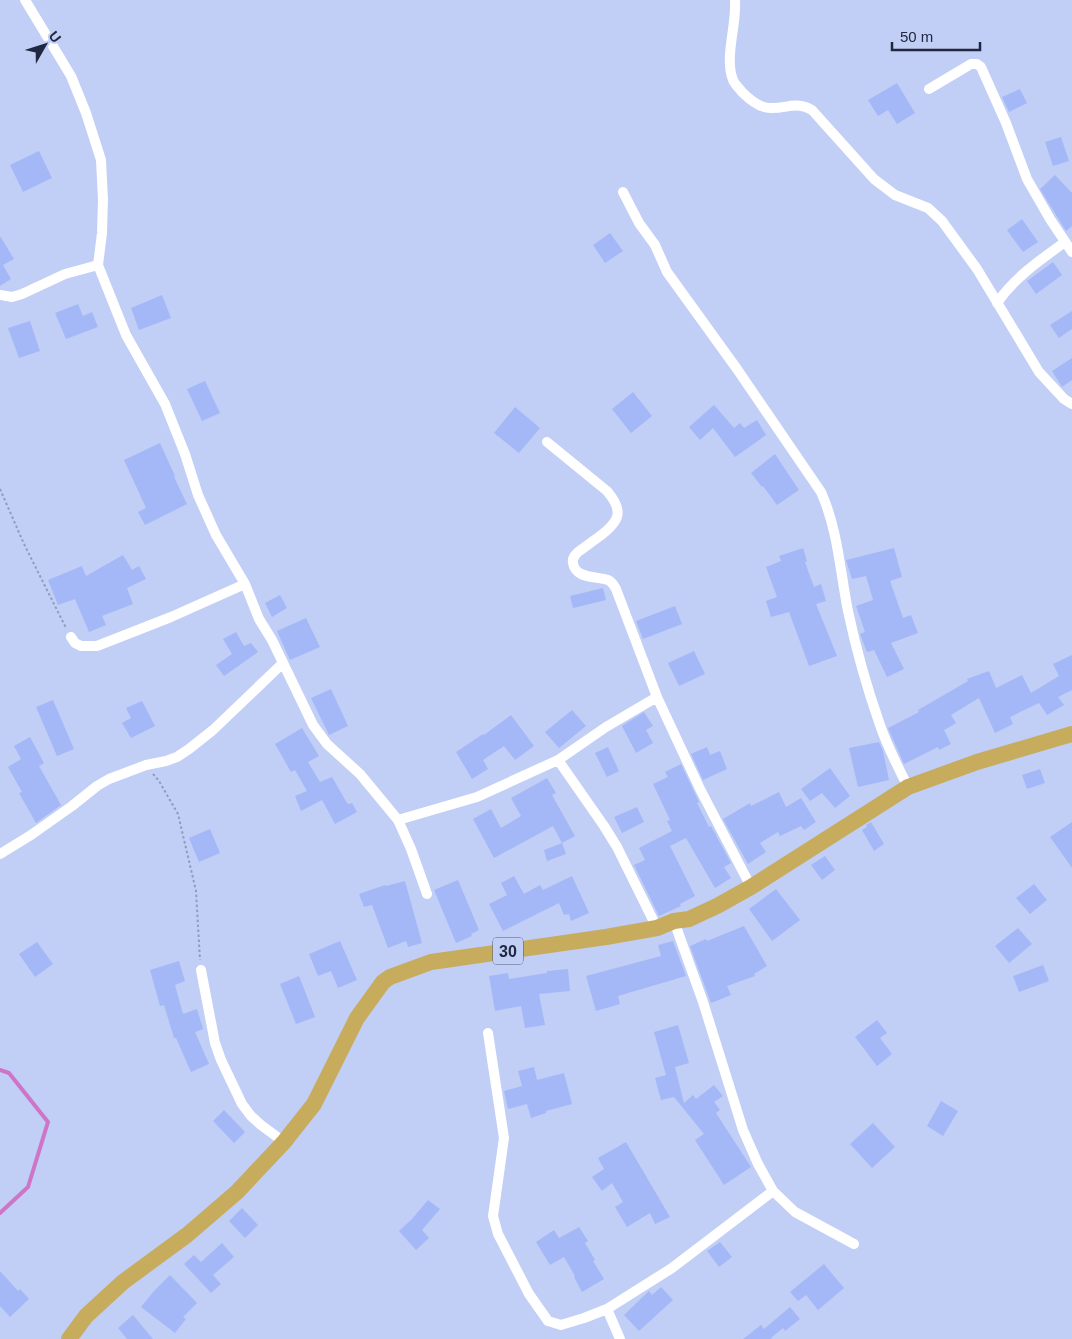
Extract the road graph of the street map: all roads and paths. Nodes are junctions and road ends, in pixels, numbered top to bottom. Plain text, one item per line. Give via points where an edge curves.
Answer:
1 (25, 0) edge
2 (735, 0) edge
3 (929, 88) dead end
4 (623, 192) dead end
5 (1065, 242) junction
6 (1072, 252) edge
7 (98, 265) junction
8 (0, 295) edge
9 (997, 304) junction
10 (1072, 404) edge
11 (547, 442) dead end
12 (0, 489) edge
13 (244, 584) junction
14 (71, 637) joint
15 (283, 663) junction
16 (657, 696) junction
17 (1072, 734) edge
18 (558, 760) junction
19 (146, 766) junction
20 (908, 788) junction
21 (398, 820) junction
22 (0, 854) edge
23 (751, 887) junction
24 (427, 894) dead end
25 (674, 922) junction
26 (657, 928) junction
27 (201, 970) joint
28 (488, 1033) dead end
29 (284, 1142) junction
30 (773, 1191) junction
31 (854, 1244) dead end
32 (607, 1309) junction
33 (69, 1339) edge
34 (620, 1339) edge

1 - 7 street via 71,76 101,160 103,200
2 - 9 street via 729,62 736,85 758,105 774,108 797,104 812,110 874,179 895,195 928,208 942,221 977,269
3 - 5 street via 970,64 981,67 1027,179
4 - 20 street via 667,272 821,492 834,530 848,611 862,666 880,726
5 - 6 street
5 - 9 street via 1019,278
7 - 8 street via 65,274 22,294 12,297
7 - 13 street via 126,335 165,404 216,535
9 - 10 street via 1039,372 1064,400
11 - 16 street via 614,499 617,521 575,555 573,563 580,574 607,580 614,585
12 - 14 path
13 - 14 street via 96,646 81,646
13 - 15 street
15 - 19 street via 189,749 177,757
15 - 21 street via 313,725
16 - 18 street
16 - 23 street
17 - 20 highway, 30 via 977,762
18 - 21 street via 477,798
18 - 26 street via 617,847
19 - 22 street via 97,786
19 - 27 path via 160,781 178,814 196,891
20 - 23 highway, 30
21 - 24 street
23 - 25 highway, 30 via 689,919
25 - 26 highway, 30
25 - 30 street via 743,1130
26 - 29 highway, 30 via 430,962 390,977 357,1018 314,1104
27 - 29 street via 215,1043 225,1069 251,1116
28 - 32 street via 504,1138 493,1216 498,1234 528,1294 548,1321 560,1325
29 - 33 highway, 30 via 236,1192 86,1316
30 - 31 street via 795,1212
30 - 32 street via 672,1268
32 - 34 street

